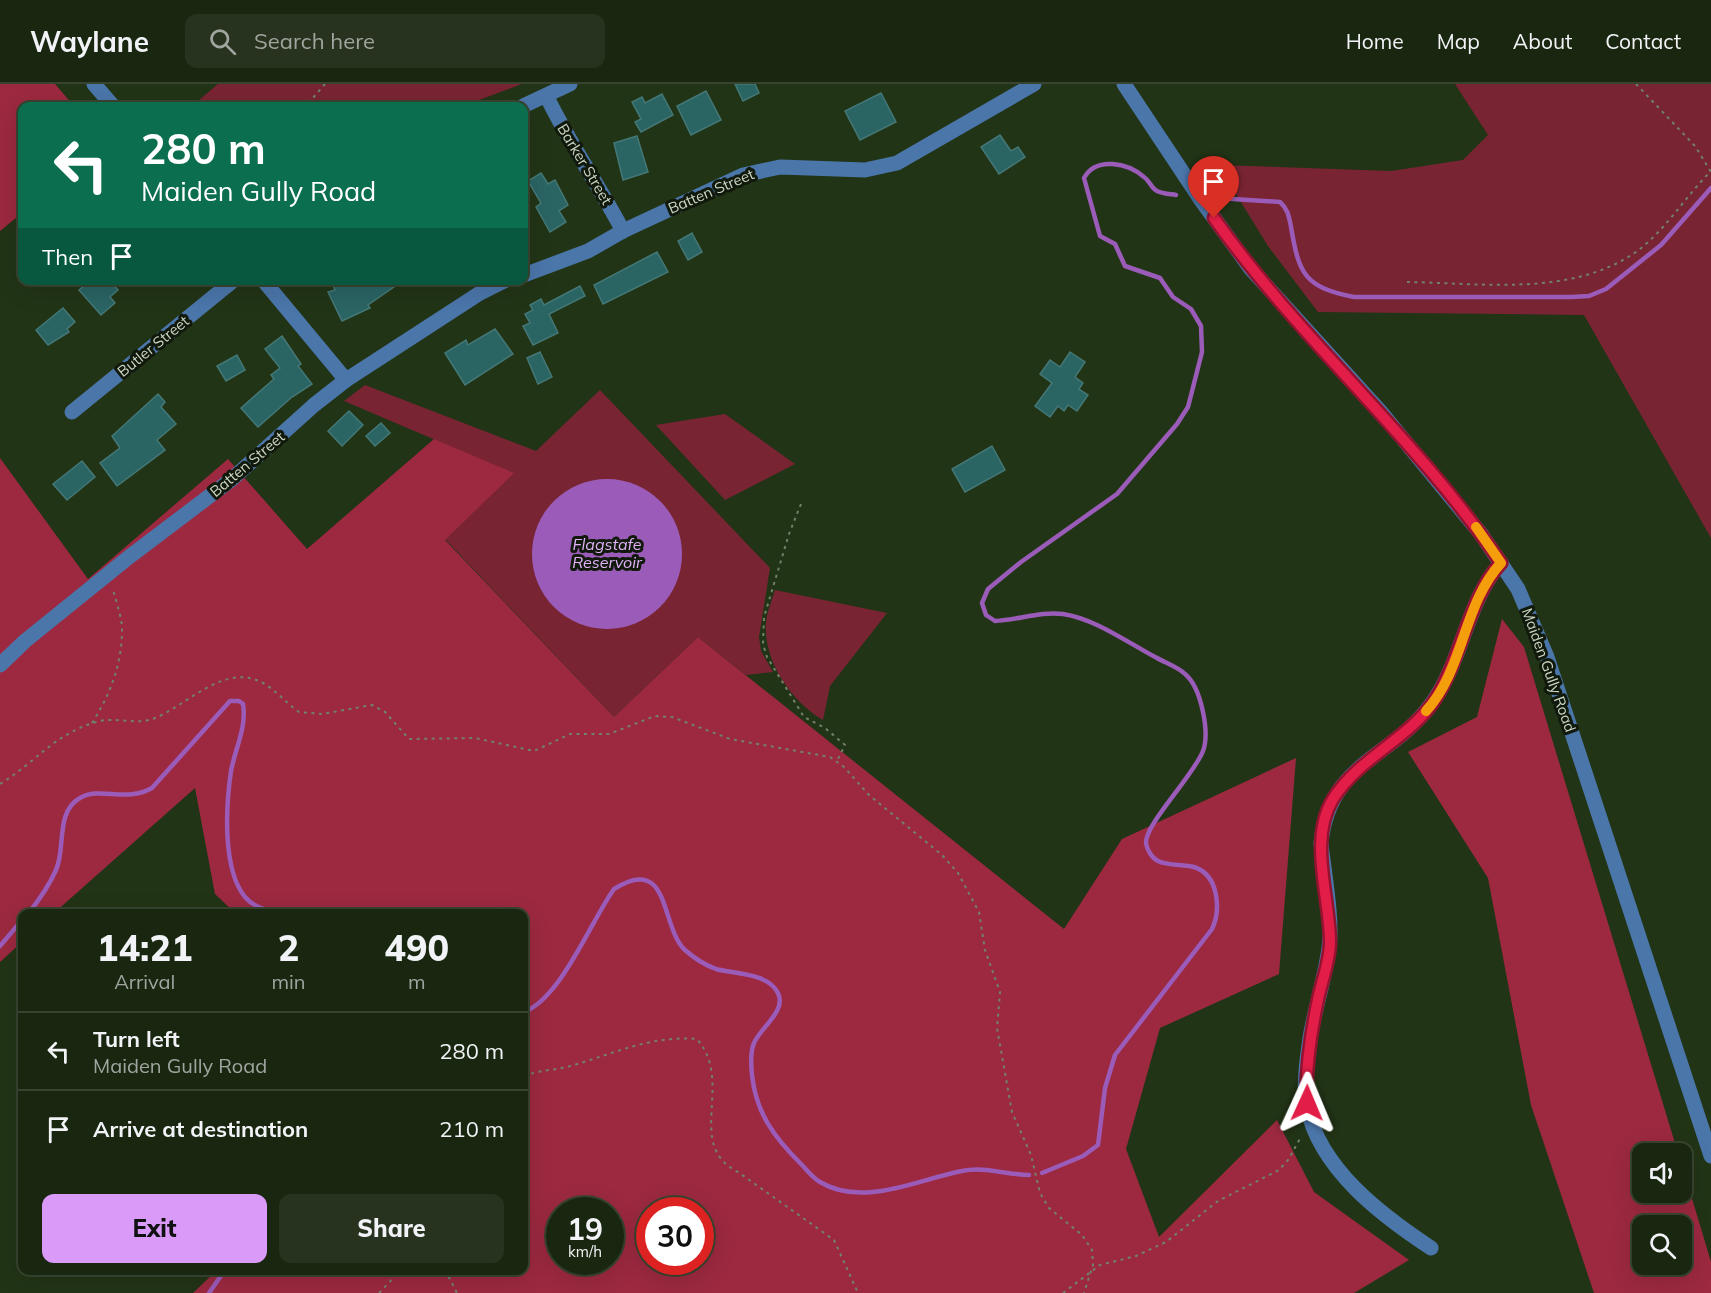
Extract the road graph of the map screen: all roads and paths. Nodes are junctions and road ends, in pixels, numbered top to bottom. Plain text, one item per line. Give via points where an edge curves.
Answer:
1 (94, 84) edge
2 (325, 84) edge
3 (570, 84) edge
4 (1034, 84) edge
5 (1124, 84) edge
6 (1636, 84) edge
7 (547, 97) junction
8 (110, 102) edge
9 (305, 102) edge
10 (528, 104) edge
11 (1711, 172) edge
12 (623, 231) junction
13 (528, 273) edge
14 (1407, 282) dead end
15 (228, 285) edge
16 (267, 285) edge
17 (496, 285) edge
18 (346, 380) junction
19 (72, 412) dead end
20 (801, 504) dead end
21 (1501, 563) junction
22 (110, 574) junction
23 (0, 665) edge
24 (92, 723) junction
25 (837, 761) junction
26 (0, 784) edge
27 (528, 1075) edge
28 (1309, 1114) junction
29 (1711, 1156) edge
30 (1431, 1248) dead end
31 (1092, 1271) junction
32 (396, 1275) edge
33 (448, 1275) edge
34 (379, 1293) edge
35 (457, 1293) edge
36 (858, 1293) edge
37 (1063, 1293) edge
38 (1084, 1293) edge

1 - 8 street
2 - 9 path
3 - 7 street
4 - 12 street, Batten Street via 897,163 865,170 800,166 761,170 722,183
5 - 21 street, Maiden Gully Road via 1251,269 1380,411
6 - 11 path via 1695,146
7 - 10 street
7 - 12 street, Barker Street
11 - 14 path via 1656,234 1636,252 1612,265 1560,280 1531,283
12 - 13 street, Batten Street via 588,251
15 - 19 street, Butler Street
16 - 18 street
17 - 18 street, Batten Street
18 - 22 street, Batten Street via 232,479
20 - 25 path via 764,618 763,644 804,717 845,745
21 - 28 street via 1488,580 1448,675 1431,705 1362,764 1344,783 1327,812 1322,843 1329,949 1310,1040 1306,1091
21 - 29 street, Maiden Gully Road via 1518,589 1547,657
22 - 23 street, Batten Street
22 - 24 path via 121,639 117,669 106,702
24 - 25 path via 153,719 215,684 238,676 261,682 299,712 322,714 365,704 378,707 402,734 417,741 474,738 534,752 560,736 609,734 664,716 730,739 818,754
24 - 26 path via 54,741
25 - 31 path via 862,788 951,864 976,904 985,950 1000,993 999,1040 1015,1120 1031,1155 1040,1192 1049,1208 1088,1242 1094,1257
27 - 36 path via 674,1037 697,1039 708,1052 713,1074 713,1148 723,1164 834,1240
28 - 30 street via 1324,1148 1350,1181 1395,1224
28 - 31 path via 1297,1147 1279,1170 1218,1201 1154,1249 1106,1262
31 - 37 path
31 - 38 path
32 - 34 path
33 - 35 path

